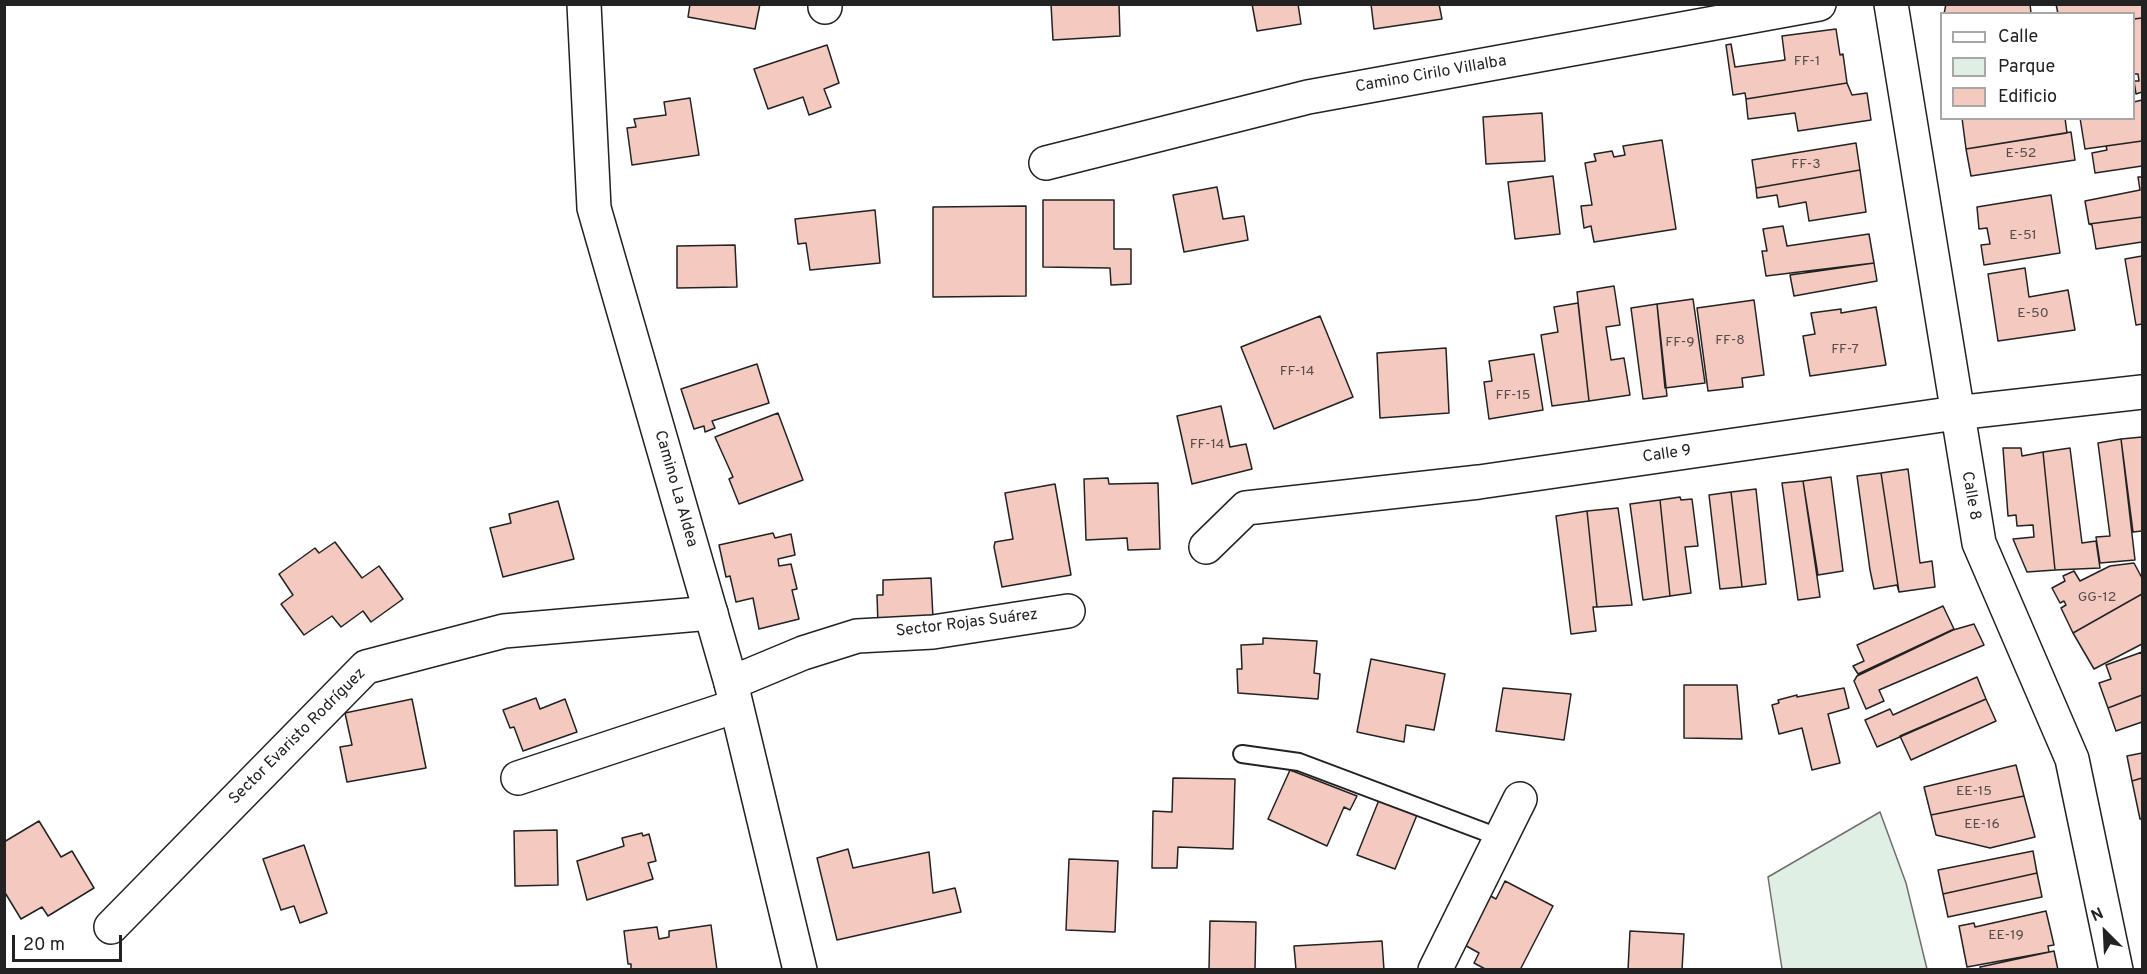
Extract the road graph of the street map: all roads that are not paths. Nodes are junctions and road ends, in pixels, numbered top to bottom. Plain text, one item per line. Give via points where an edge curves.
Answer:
1 (584, 4) edge
2 (1819, 4) edge
3 (1890, 4) edge
4 (1046, 163) dead end
5 (2142, 392) edge
6 (1956, 413) junction
7 (1206, 547) dead end
8 (1068, 611) dead end
9 (711, 613) junction
10 (734, 694) junction
11 (1242, 754) dead end
12 (518, 778) dead end
13 (1520, 799) dead end
14 (1501, 838) junction
15 (111, 927) dead end
16 (800, 969) edge
17 (1435, 969) edge
18 (2116, 969) edge

1 - 9 street, Camino La Aldea via 594,208
2 - 4 street, Camino Cirilo Villalba via 1308,97
3 - 6 street, Calle 8
5 - 6 street, Calle 9
6 - 7 street, Calle 9 via 1479,482 1246,508
6 - 18 street, Calle 8 via 1979,543 2072,759
8 - 10 street, Sector Rojas Suárez via 933,632 856,636 803,653
9 - 10 street, Camino La Aldea
9 - 15 street, Sector Evaristo Rodríguez via 504,631 366,667
10 - 12 street, Sector Rojas Suárez
10 - 16 street, Camino La Aldea
11 - 14 lane via 1299,762
13 - 14 street
14 - 17 street

